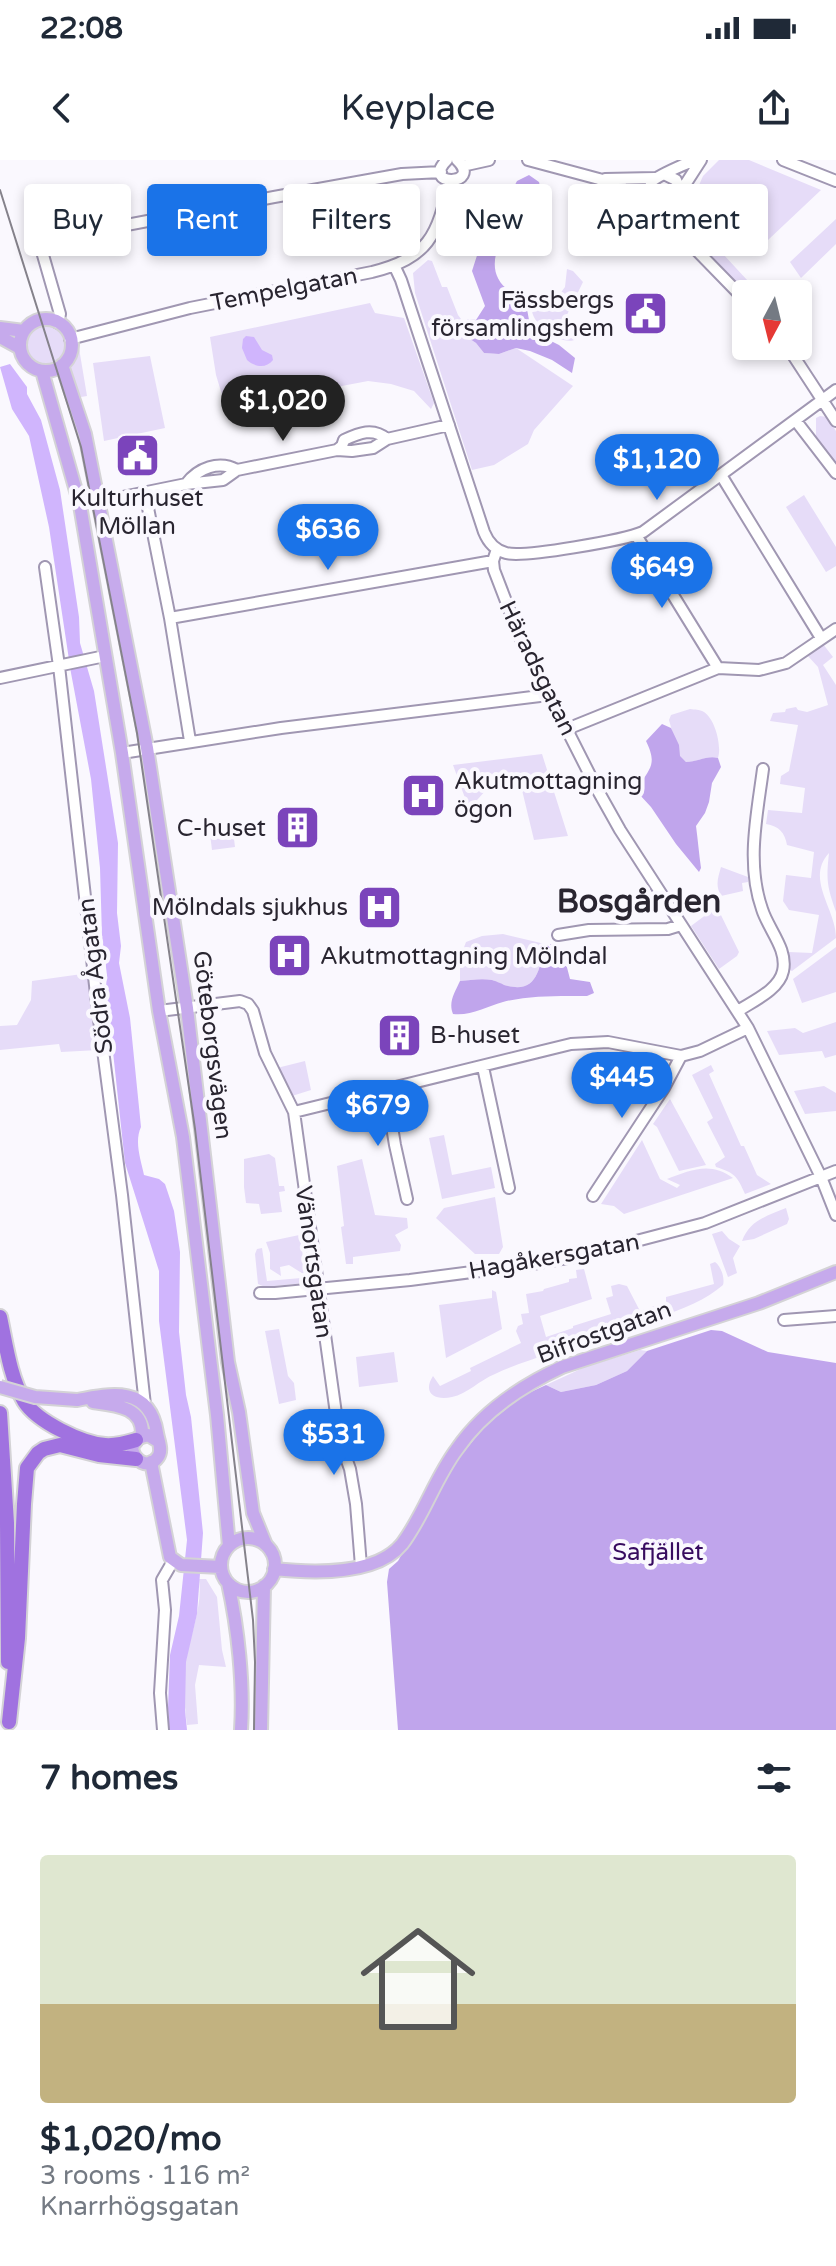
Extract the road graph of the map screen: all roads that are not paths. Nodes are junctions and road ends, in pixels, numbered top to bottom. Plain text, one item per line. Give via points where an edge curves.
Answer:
1 (446, 160) edge
2 (489, 160) edge
3 (528, 160) edge
4 (694, 160) edge
5 (701, 160) edge
6 (783, 160) edge
7 (460, 163) edge
8 (445, 176) junction
9 (661, 177) junction
10 (599, 179) junction
11 (836, 181) edge
12 (611, 184) edge
13 (653, 184) edge
14 (677, 184) edge
15 (686, 184) edge
16 (703, 256) edge
17 (394, 265) junction
18 (732, 287) edge
19 (58, 323) junction
20 (0, 328) edge
21 (24, 331) junction
22 (0, 337) edge
23 (70, 339) junction
24 (20, 348) junction
25 (796, 360) edge
26 (62, 365) junction
27 (42, 371) junction
28 (836, 390) edge
29 (822, 400) junction
30 (796, 421) junction
31 (836, 421) edge
32 (449, 425) junction
33 (387, 439) junction
34 (337, 450) junction
35 (836, 473) edge
36 (721, 475) junction
37 (145, 493) junction
38 (98, 502) junction
39 (636, 535) junction
40 (497, 549) junction
41 (493, 561) junction
42 (45, 567) dead end
43 (170, 618) junction
44 (836, 629) edge
45 (821, 638) junction
46 (105, 656) junction
47 (62, 666) junction
48 (718, 668) junction
49 (0, 678) edge
50 (548, 693) junction
51 (567, 729) junction
52 (190, 741) junction
53 (147, 748) junction
54 (122, 753) junction
55 (763, 769) dead end
56 (681, 925) junction
57 (558, 935) dead end
58 (187, 1008) junction
59 (159, 1011) junction
60 (738, 1011) junction
61 (748, 1028) junction
62 (681, 1056) junction
63 (483, 1067) junction
64 (386, 1090) junction
65 (294, 1112) junction
66 (836, 1171) edge
67 (821, 1177) junction
68 (509, 1188) dead end
69 (593, 1196) dead end
70 (407, 1199) dead end
71 (836, 1215) edge
72 (836, 1272) edge
73 (318, 1289) junction
74 (260, 1293) dead end
75 (836, 1316) edge
76 (0, 1317) edge
77 (784, 1320) dead end
78 (142, 1386) junction
79 (0, 1387) edge
80 (129, 1395) junction
81 (94, 1399) junction
82 (145, 1405) junction
83 (0, 1413) edge
84 (338, 1428) dead end
85 (139, 1438) junction
86 (158, 1441) junction
87 (340, 1441) dead end
88 (136, 1459) junction
89 (151, 1462) junction
90 (266, 1545) junction
91 (229, 1546) junction
92 (177, 1563) junction
93 (361, 1566) junction
94 (221, 1567) junction
95 (274, 1569) junction
96 (228, 1583) junction
97 (264, 1586) junction
98 (9, 1726) edge
99 (163, 1730) edge
100 (241, 1730) edge
101 (261, 1730) edge

1 - 8 street, Tempelgatan via 441,166
2 - 7 street
3 - 10 street
4 - 9 street
5 - 15 street
6 - 11 street
7 - 8 street via 460,177 454,181
8 - 17 street, Tempelgatan via 431,239 420,252
8 - 19 street via 402,174 45,244
9 - 10 street
9 - 13 street
9 - 14 street
10 - 12 street
16 - 18 street
17 - 23 street, Tempelgatan
17 - 32 street
19 - 21 main road via 40,320
19 - 23 main road
20 - 21 main road
21 - 24 main road
22 - 24 main road, Göteborgsvägen
23 - 26 main road
24 - 27 main road, Göteborgsvägen via 27,363
25 - 29 street
26 - 27 main road
26 - 38 main road, Göteborgsvägen via 85,434
27 - 46 main road, Göteborgsvägen via 80,505
28 - 29 street
29 - 30 street
29 - 31 street
30 - 35 street
30 - 36 street
32 - 33 street
32 - 40 street via 484,532
33 - 34 street via 373,448
33 - 34 street via 368,432 344,440
34 - 37 street via 237,470 227,465 200,470 186,484
36 - 39 street
36 - 45 street
37 - 38 street
37 - 43 street
38 - 53 main road, Göteborgsvägen
39 - 40 street via 526,554
39 - 48 street
40 - 41 street
41 - 43 street
41 - 50 street, Häradsgatan via 511,618
42 - 47 street, Södra Ågatan
43 - 52 street
44 - 45 street
45 - 48 street via 770,669
46 - 47 street
46 - 54 main road, Göteborgsvägen
47 - 49 street
47 - 78 street, Södra Ågatan
48 - 51 street
50 - 51 street, Häradsgatan
50 - 52 street
51 - 56 street, Häradsgatan via 620,830
52 - 53 street
53 - 54 street
53 - 58 main road, Göteborgsvägen
54 - 59 main road, Göteborgsvägen
55 - 60 street via 754,874 784,967 777,984
56 - 57 street
56 - 60 street, Häradsgatan
58 - 59 street, Vänortsgatan
58 - 65 street, Vänortsgatan via 248,1004
58 - 90 main road, Göteborgsvägen via 228,1362 253,1513
59 - 91 main road, Göteborgsvägen via 192,1198
60 - 61 street, Häradsgatan
61 - 62 street
61 - 67 street, Häradsgatan
62 - 63 street via 594,1042
62 - 69 street
63 - 64 street
63 - 68 street
64 - 65 street
64 - 70 street
65 - 73 street, Vänortsgatan
66 - 67 street, Hagåkersgatan
67 - 71 street, Häradsgatan
67 - 73 street, Hagåkersgatan via 705,1223 579,1256
72 - 93 main road, Bifrostgatan via 759,1303 562,1367 525,1386 464,1438 401,1545
73 - 74 street, Hagåkersgatan
73 - 84 street, Vänortsgatan
75 - 77 street
76 - 85 highway via 16,1382 31,1410 98,1444
78 - 80 street
78 - 82 street, Södra Ågatan
79 - 81 main road, bridge via 35,1397
80 - 81 main road
80 - 82 main road
81 - 85 main road via 134,1412 143,1426
82 - 86 main road
83 - 98 highway
85 - 86 main road
85 - 88 main road via 132,1447
86 - 89 main road via 160,1454
87 - 93 street via 356,1504
88 - 89 main road
88 - 98 highway via 60,1445 38,1453 27,1468
89 - 92 main road via 167,1548
90 - 91 main road via 248,1538
90 - 95 main road, Göteborgsvägen
91 - 94 main road, Göteborgsvägen
92 - 94 main road
92 - 99 street via 162,1580
93 - 95 main road, Bifrostgatan via 312,1572
94 - 96 main road
95 - 97 main road
96 - 97 main road via 245,1592
96 - 100 main road via 241,1683
97 - 101 main road

